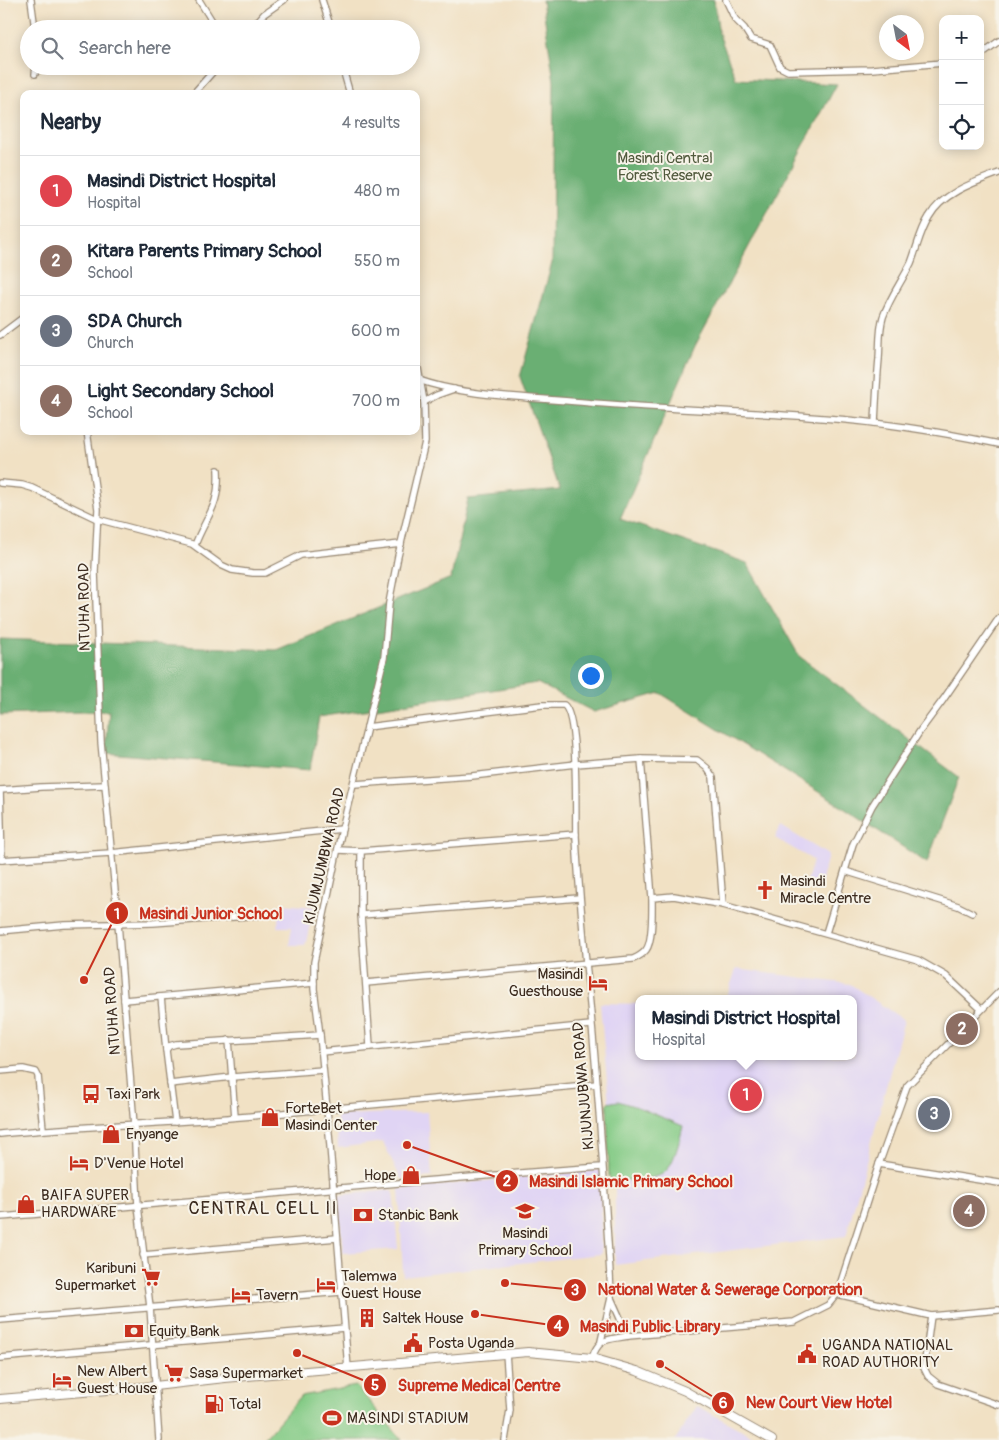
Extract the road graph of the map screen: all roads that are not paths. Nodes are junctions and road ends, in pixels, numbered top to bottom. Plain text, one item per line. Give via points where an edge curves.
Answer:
1 (31, 0) edge
2 (199, 0) edge
3 (284, 0) edge
4 (322, 0) edge
5 (726, 0) edge
6 (34, 20) edge
7 (211, 20) edge
8 (259, 20) edge
9 (328, 20) edge
10 (999, 41) edge
11 (984, 51) edge
12 (939, 63) edge
13 (210, 75) edge
14 (345, 75) edge
15 (197, 90) edge
16 (349, 90) edge
17 (999, 174) edge
18 (20, 320) edge
19 (0, 335) edge
20 (420, 380) edge
21 (420, 384) edge
22 (454, 389) junction
23 (424, 402) junction
24 (875, 423) junction
25 (87, 435) edge
26 (999, 444) edge
27 (218, 470) dead end
28 (0, 483) edge
29 (97, 520) junction
30 (402, 544) junction
31 (195, 545) junction
32 (999, 618) edge
33 (367, 727) junction
34 (641, 759) junction
35 (576, 764) junction
36 (354, 784) junction
37 (105, 785) junction
38 (0, 790) edge
39 (342, 829) junction
40 (576, 834) junction
41 (338, 850) junction
42 (361, 851) junction
43 (111, 853) junction
44 (1, 860) edge
45 (845, 871) junction
46 (579, 898) junction
47 (652, 898) junction
48 (723, 904) junction
49 (972, 913) dead end
50 (261, 915) dead end
51 (361, 915) junction
52 (118, 923) junction
53 (0, 931) edge
54 (826, 933) junction
55 (585, 964) junction
56 (314, 983) junction
57 (366, 983) junction
58 (999, 992) edge
59 (162, 997) junction
60 (124, 1000) junction
61 (982, 1009) junction
62 (591, 1025) junction
63 (320, 1035) junction
64 (229, 1040) junction
65 (370, 1046) junction
66 (166, 1050) junction
67 (321, 1052) junction
68 (323, 1070) junction
69 (0, 1071) edge
70 (232, 1077) junction
71 (170, 1084) junction
72 (597, 1084) junction
73 (327, 1109) junction
74 (235, 1117) junction
75 (175, 1122) junction
76 (134, 1125) junction
77 (43, 1129) junction
78 (0, 1134) edge
79 (879, 1164) junction
80 (602, 1167) junction
81 (999, 1183) edge
82 (333, 1188) junction
83 (138, 1206) junction
84 (0, 1217) edge
85 (337, 1238) junction
86 (143, 1255) junction
87 (341, 1292) junction
88 (837, 1294) junction
89 (611, 1298) junction
90 (150, 1308) junction
91 (999, 1310) edge
92 (931, 1316) junction
93 (0, 1320) edge
94 (344, 1328) junction
95 (628, 1336) junction
96 (601, 1341) junction
97 (153, 1344) junction
98 (506, 1353) junction
99 (0, 1358) edge
100 (592, 1358) junction
101 (348, 1368) junction
102 (155, 1386) junction
103 (0, 1399) edge
104 (999, 1406) edge
105 (767, 1439) edge
106 (159, 1440) edge
107 (504, 1440) edge

1 - 6 street
2 - 7 street
3 - 8 street
4 - 9 street
5 - 12 street via 731,13 751,39 770,45 780,67 788,71
10 - 11 street
13 - 15 street
14 - 16 street
17 - 24 street via 949,197 936,207 924,226 882,321
18 - 19 street
20 - 22 street
21 - 23 street, KIJUMJUMBWA ROAD
22 - 23 street
22 - 24 street via 646,408
23 - 30 street, KIJUMJUMBWA ROAD via 425,442
24 - 26 street
25 - 29 street, NTUHA ROAD via 97,497
27 - 31 street via 219,486 214,506
28 - 29 street via 22,484
29 - 31 street
29 - 37 street, NTUHA ROAD via 96,631
30 - 31 street via 301,555 260,573 226,568
30 - 33 street, KIJUMJUMBWA ROAD via 389,603 384,658
32 - 45 street via 872,806
33 - 35 street, KIJUNJUBWA ROAD via 563,705 568,709
33 - 36 street, KIJUMJUMBWA ROAD
34 - 35 street
34 - 47 street
34 - 48 street via 697,760 713,777
35 - 36 street via 472,776
35 - 40 street, KIJUNJUBWA ROAD
36 - 39 street, KIJUMJUMBWA ROAD
37 - 38 street
37 - 43 street, NTUHA ROAD
38 - 44 street
39 - 41 street, KIJUMJUMBWA ROAD
39 - 43 street
40 - 42 street
40 - 46 street, KIJUNJUBWA ROAD
41 - 42 street
41 - 56 street, KIJUMJUMBWA ROAD via 318,937
42 - 51 street
43 - 44 street
43 - 52 street, NTUHA ROAD
45 - 49 street
45 - 54 street
46 - 51 street
46 - 55 street, KIJUNJUBWA ROAD
47 - 48 street via 674,896
47 - 55 street via 648,948 641,955 633,959
48 - 54 street
50 - 52 street
51 - 57 street
52 - 53 street
52 - 60 street, NTUHA ROAD
54 - 61 street via 918,960 946,976
55 - 57 street
55 - 62 street, KIJUNJUBWA ROAD
56 - 59 street
56 - 63 street, KIJUMJUMBWA ROAD
57 - 65 street
58 - 61 street
59 - 60 street
59 - 66 street
60 - 76 street, NTUHA ROAD
61 - 79 street via 907,1086
62 - 65 street
62 - 72 street, KIJUNJUBWA ROAD
63 - 64 street
63 - 67 street, KIJUMJUMBWA ROAD
64 - 66 street via 176,1044
64 - 70 street
65 - 67 street
66 - 71 street
67 - 68 street, KIJUMJUMBWA ROAD
68 - 70 street
68 - 73 street, KIJUMJUMBWA ROAD
69 - 77 street via 24,1069 36,1072
70 - 71 street
70 - 74 street
71 - 75 street
72 - 73 street
72 - 80 street, KIJUNJUBWA ROAD
73 - 74 street
73 - 82 street, KIJUMJUMBWA ROAD
74 - 75 street
75 - 76 street
76 - 77 street
76 - 83 street, NTUHA ROAD
77 - 78 street
79 - 81 street
79 - 88 street
80 - 82 street
80 - 89 street, KIJUNJUBWA ROAD
82 - 83 street
82 - 85 street, KIJUMJUMBWA ROAD
83 - 84 street
83 - 86 street, NTUHA ROAD
85 - 86 street
85 - 87 street, KIJUMJUMBWA ROAD
86 - 90 street, NTUHA ROAD
87 - 90 street
87 - 94 street, KIJUMJUMBWA ROAD
88 - 92 street
88 - 95 street via 828,1305 794,1322
89 - 95 street
89 - 96 street, KIJUNJUBWA ROAD
90 - 93 street
90 - 97 street, NTUHA ROAD
91 - 92 street
92 - 104 street via 924,1368 928,1376 938,1384
94 - 97 street
94 - 101 street, KIJUMJUMBWA ROAD
95 - 96 street
96 - 100 street, KIJUNJUBWA ROAD
97 - 99 street
97 - 102 street, NTUHA ROAD
98 - 100 main road
98 - 101 main road
98 - 107 street via 510,1410
100 - 105 main road via 637,1371 685,1391
101 - 102 main road
102 - 103 main road
102 - 106 street, NTUHA ROAD

